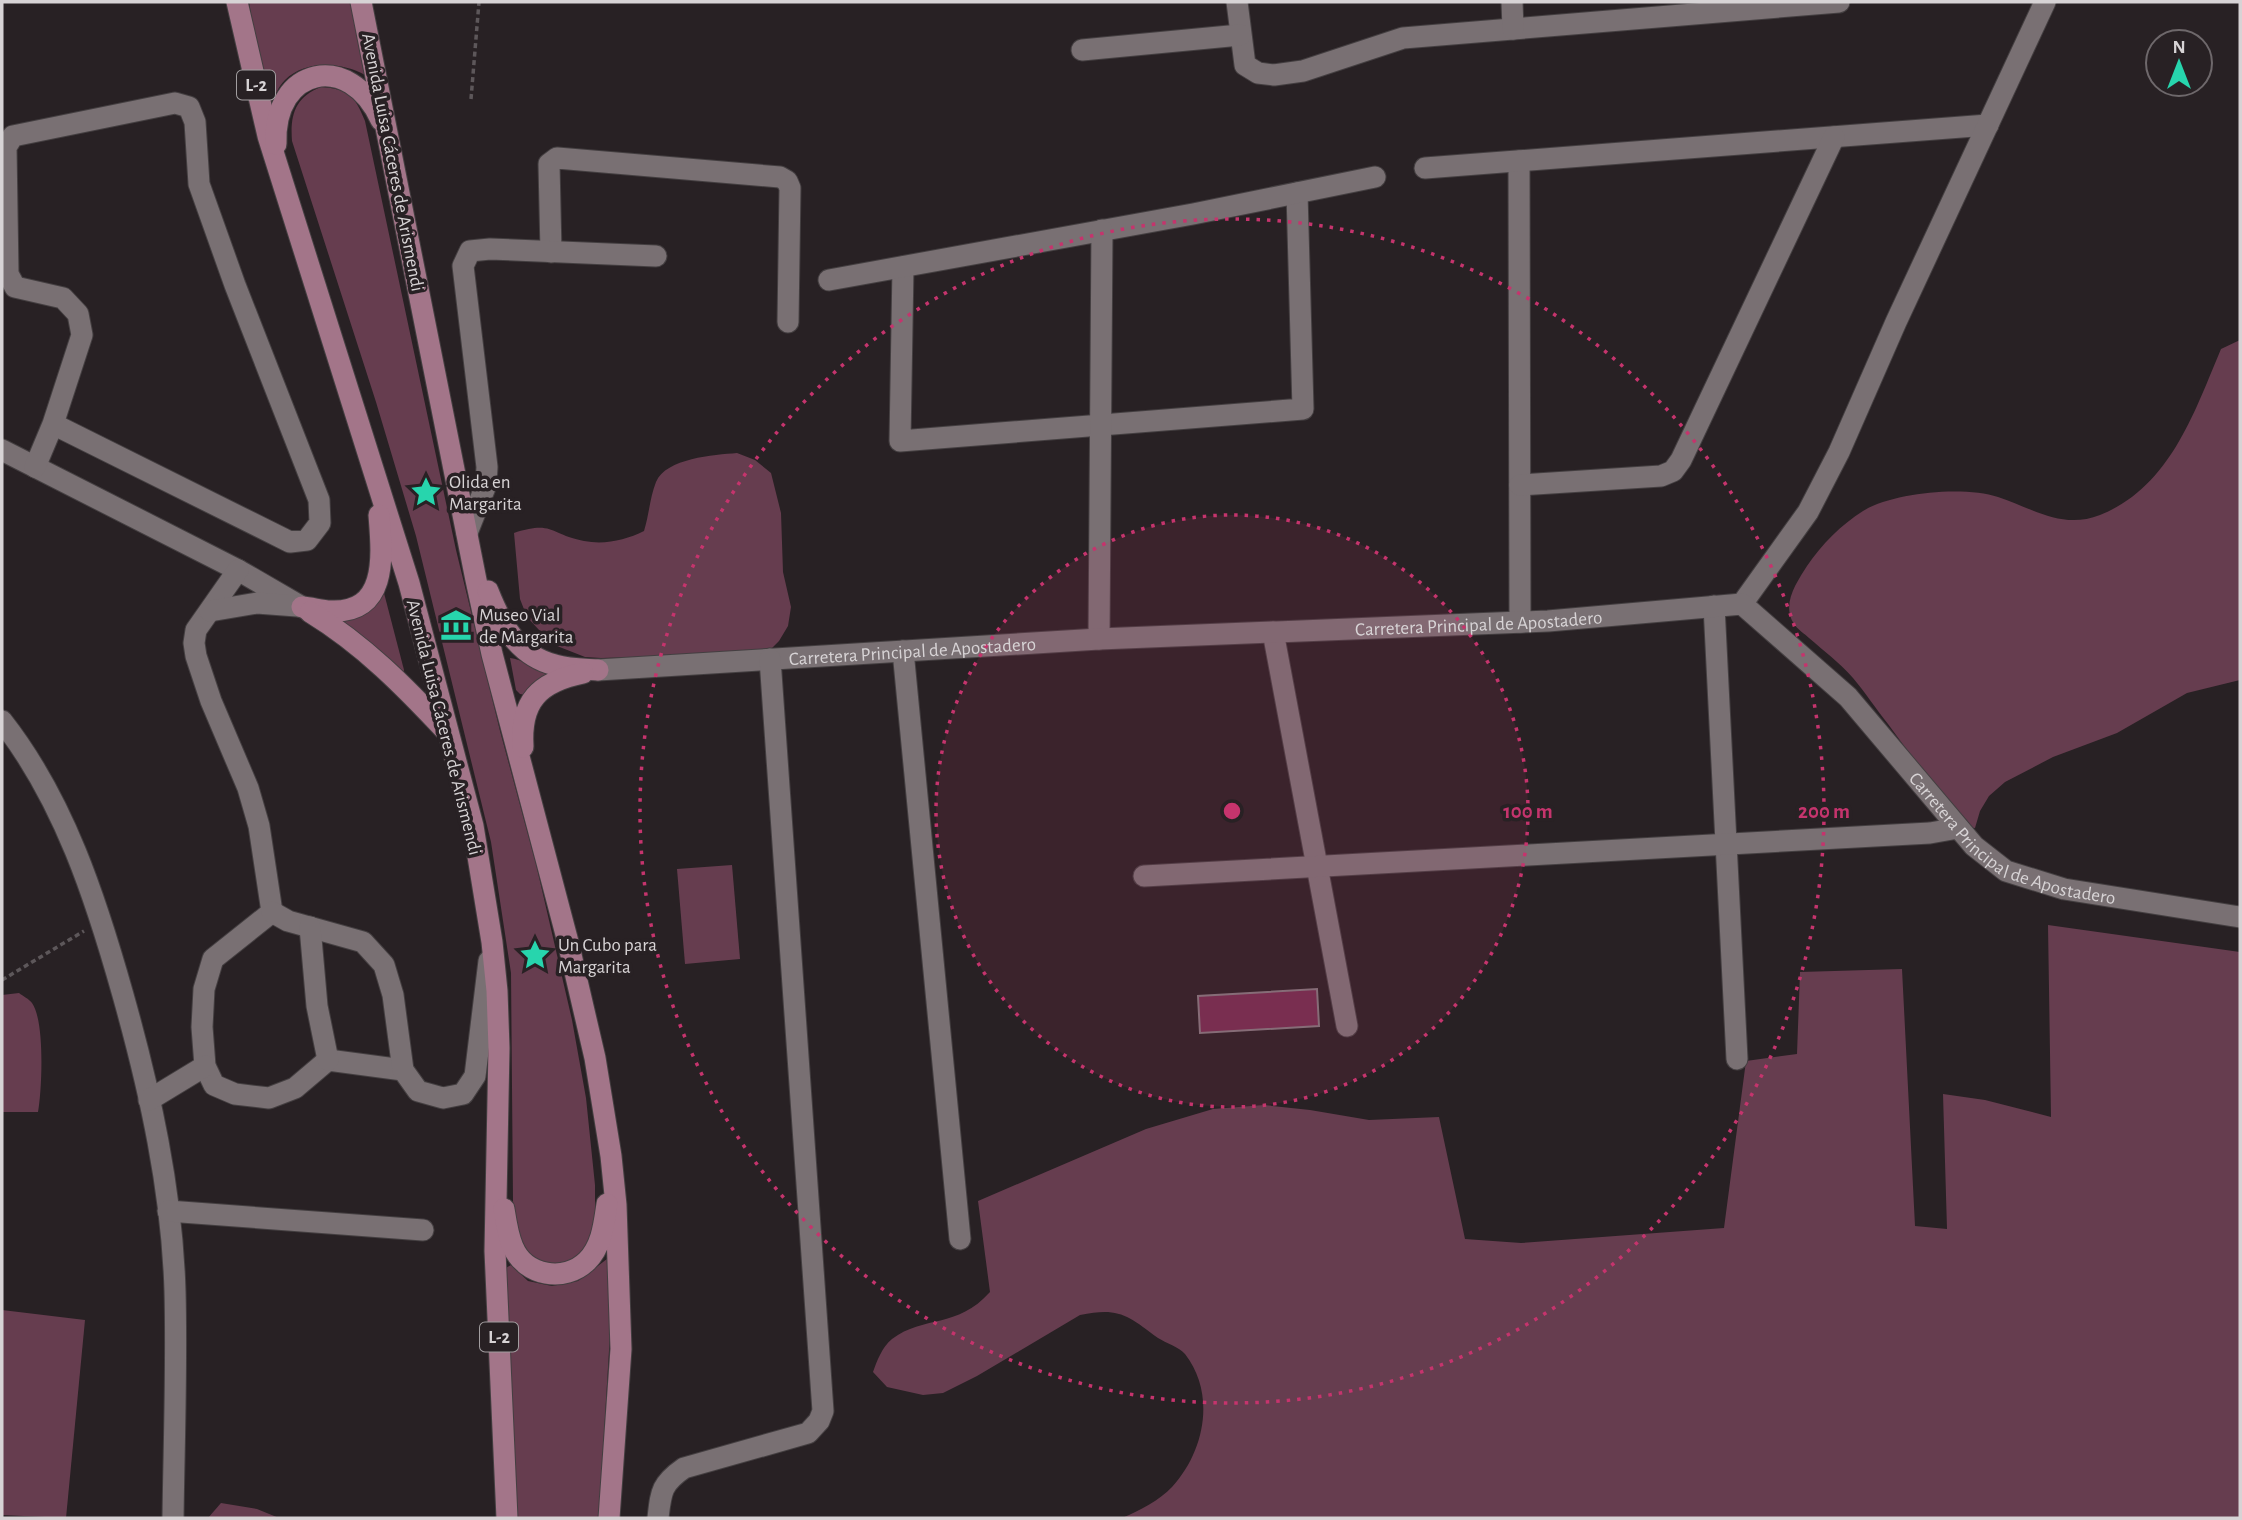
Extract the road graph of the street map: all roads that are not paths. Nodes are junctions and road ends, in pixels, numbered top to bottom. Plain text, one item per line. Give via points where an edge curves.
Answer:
1 (237, 2) edge
2 (361, 2) edge
3 (1237, 2) edge
4 (1512, 2) edge
5 (1839, 2) edge
6 (2045, 2) edge
7 (1513, 29) junction
8 (1240, 36) junction
9 (1082, 50) dead end
10 (1988, 125) junction
11 (1834, 137) junction
12 (390, 141) junction
13 (1520, 161) junction
14 (278, 167) junction
15 (1425, 168) dead end
16 (1375, 177) dead end
17 (1297, 193) junction
18 (1102, 230) junction
19 (551, 252) junction
20 (656, 256) dead end
21 (903, 267) junction
22 (829, 280) dead end
23 (788, 322) dead end
24 (53, 424) junction
25 (1101, 425) junction
26 (2, 450) edge
27 (35, 467) junction
28 (374, 472) junction
29 (1520, 485) junction
30 (469, 540) junction
31 (238, 570) junction
32 (1742, 604) junction
33 (1714, 606) junction
34 (302, 607) junction
35 (210, 611) junction
36 (1520, 622) junction
37 (1273, 632) junction
38 (1099, 639) junction
39 (903, 651) junction
40 (770, 659) junction
41 (598, 670) junction
42 (2, 721) edge
43 (449, 734) junction
44 (524, 772) junction
45 (1958, 828) junction
46 (1726, 844) junction
47 (1317, 867) junction
48 (1144, 876) dead end
49 (272, 912) junction
50 (2240, 917) edge
51 (310, 927) junction
52 (492, 942) junction
53 (1347, 1026) dead end
54 (1737, 1059) dead end
55 (328, 1060) junction
56 (205, 1066) junction
57 (403, 1070) junction
58 (149, 1100) junction
59 (497, 1156) junction
60 (611, 1156) junction
61 (168, 1211) junction
62 (423, 1230) dead end
63 (960, 1239) dead end
64 (173, 1518) edge
65 (507, 1518) edge
66 (609, 1518) edge
67 (658, 1518) edge

1 - 14 main road, Avenida Luisa Cáceres de Arismendi / L-2
2 - 12 main road, Avenida Luisa Cáceres de Arismendi
3 - 8 street
4 - 7 street
5 - 7 street
6 - 10 street
7 - 8 street via 1403,38 1303,71 1274,75 1245,65
8 - 9 street
10 - 11 street
10 - 32 street via 1808,512
11 - 13 street
11 - 29 street via 1673,471
12 - 14 main road via 369,98 354,84 338,77 307,79 292,89 276,120
12 - 30 main road, Avenida Luisa Cáceres de Arismendi
13 - 15 street
13 - 29 street
14 - 28 main road, Avenida Luisa Cáceres de Arismendi / L-2
16 - 17 street
17 - 18 street
17 - 25 street via 1303,410
18 - 21 street
18 - 25 street
19 - 20 street
19 - 23 street via 549,164 557,158 779,177 790,188
19 - 30 street via 470,251 463,266 487,467
21 - 22 street
21 - 25 street via 900,441
24 - 24 street via 82,335 78,314 63,298 15,287 8,274 6,147 13,136 175,103 189,107 195,122 199,184 319,500 320,523 307,540 290,542
24 - 27 street
25 - 38 street
26 - 27 street
27 - 31 street
28 - 34 main road via 382,546 380,577 371,594 351,608
28 - 43 main road, Avenida Luisa Cáceres de Arismendi / L-2
29 - 36 street
30 - 41 main road via 495,608 522,649 556,666
30 - 44 main road, Avenida Luisa Cáceres de Arismendi via 492,654
31 - 34 street
31 - 35 street
32 - 33 street, Carretera Principal de Apostadero
32 - 45 street, Carretera Principal de Apostadero via 1848,697
33 - 36 street, Carretera Principal de Apostadero
33 - 46 street
34 - 35 street via 257,603
34 - 43 main road via 373,656
35 - 49 street via 196,630 196,656 248,788 259,826
36 - 37 street, Carretera Principal de Apostadero
37 - 38 street, Carretera Principal de Apostadero
37 - 47 street
38 - 39 street, Carretera Principal de Apostadero
39 - 40 street, Carretera Principal de Apostadero
39 - 63 street
40 - 41 street, Carretera Principal de Apostadero
40 - 67 street via 823,1411 808,1433 684,1468 668,1479 661,1492
41 - 44 main road via 563,677 542,688 529,703 522,735
42 - 58 street via 36,771 71,840 102,920
43 - 52 main road, Avenida Luisa Cáceres de Arismendi / L-2 via 473,826
44 - 60 main road, Avenida Luisa Cáceres de Arismendi via 595,1058
45 - 46 street
45 - 50 street, Carretera Principal de Apostadero via 2006,871 2064,889
46 - 47 street
46 - 54 street
47 - 48 street
47 - 53 street
49 - 51 street
49 - 56 street via 213,959 204,989
51 - 55 street via 317,1006
51 - 57 street via 363,942 384,965 393,995
52 - 57 street via 475,1076 463,1094 443,1098 418,1091
52 - 59 main road, Avenida Luisa Cáceres de Arismendi / L-2 via 499,1048
55 - 56 street via 295,1088 270,1098 235,1094 214,1085
55 - 57 street
56 - 58 street
58 - 61 street
59 - 60 main road via 513,1249 525,1264 558,1275 587,1261 597,1246 605,1218
59 - 65 main road, Avenida Luisa Cáceres de Arismendi / L-2 via 495,1251
60 - 66 main road, Avenida Luisa Cáceres de Arismendi via 621,1349
61 - 62 street
61 - 64 street via 175,1289

